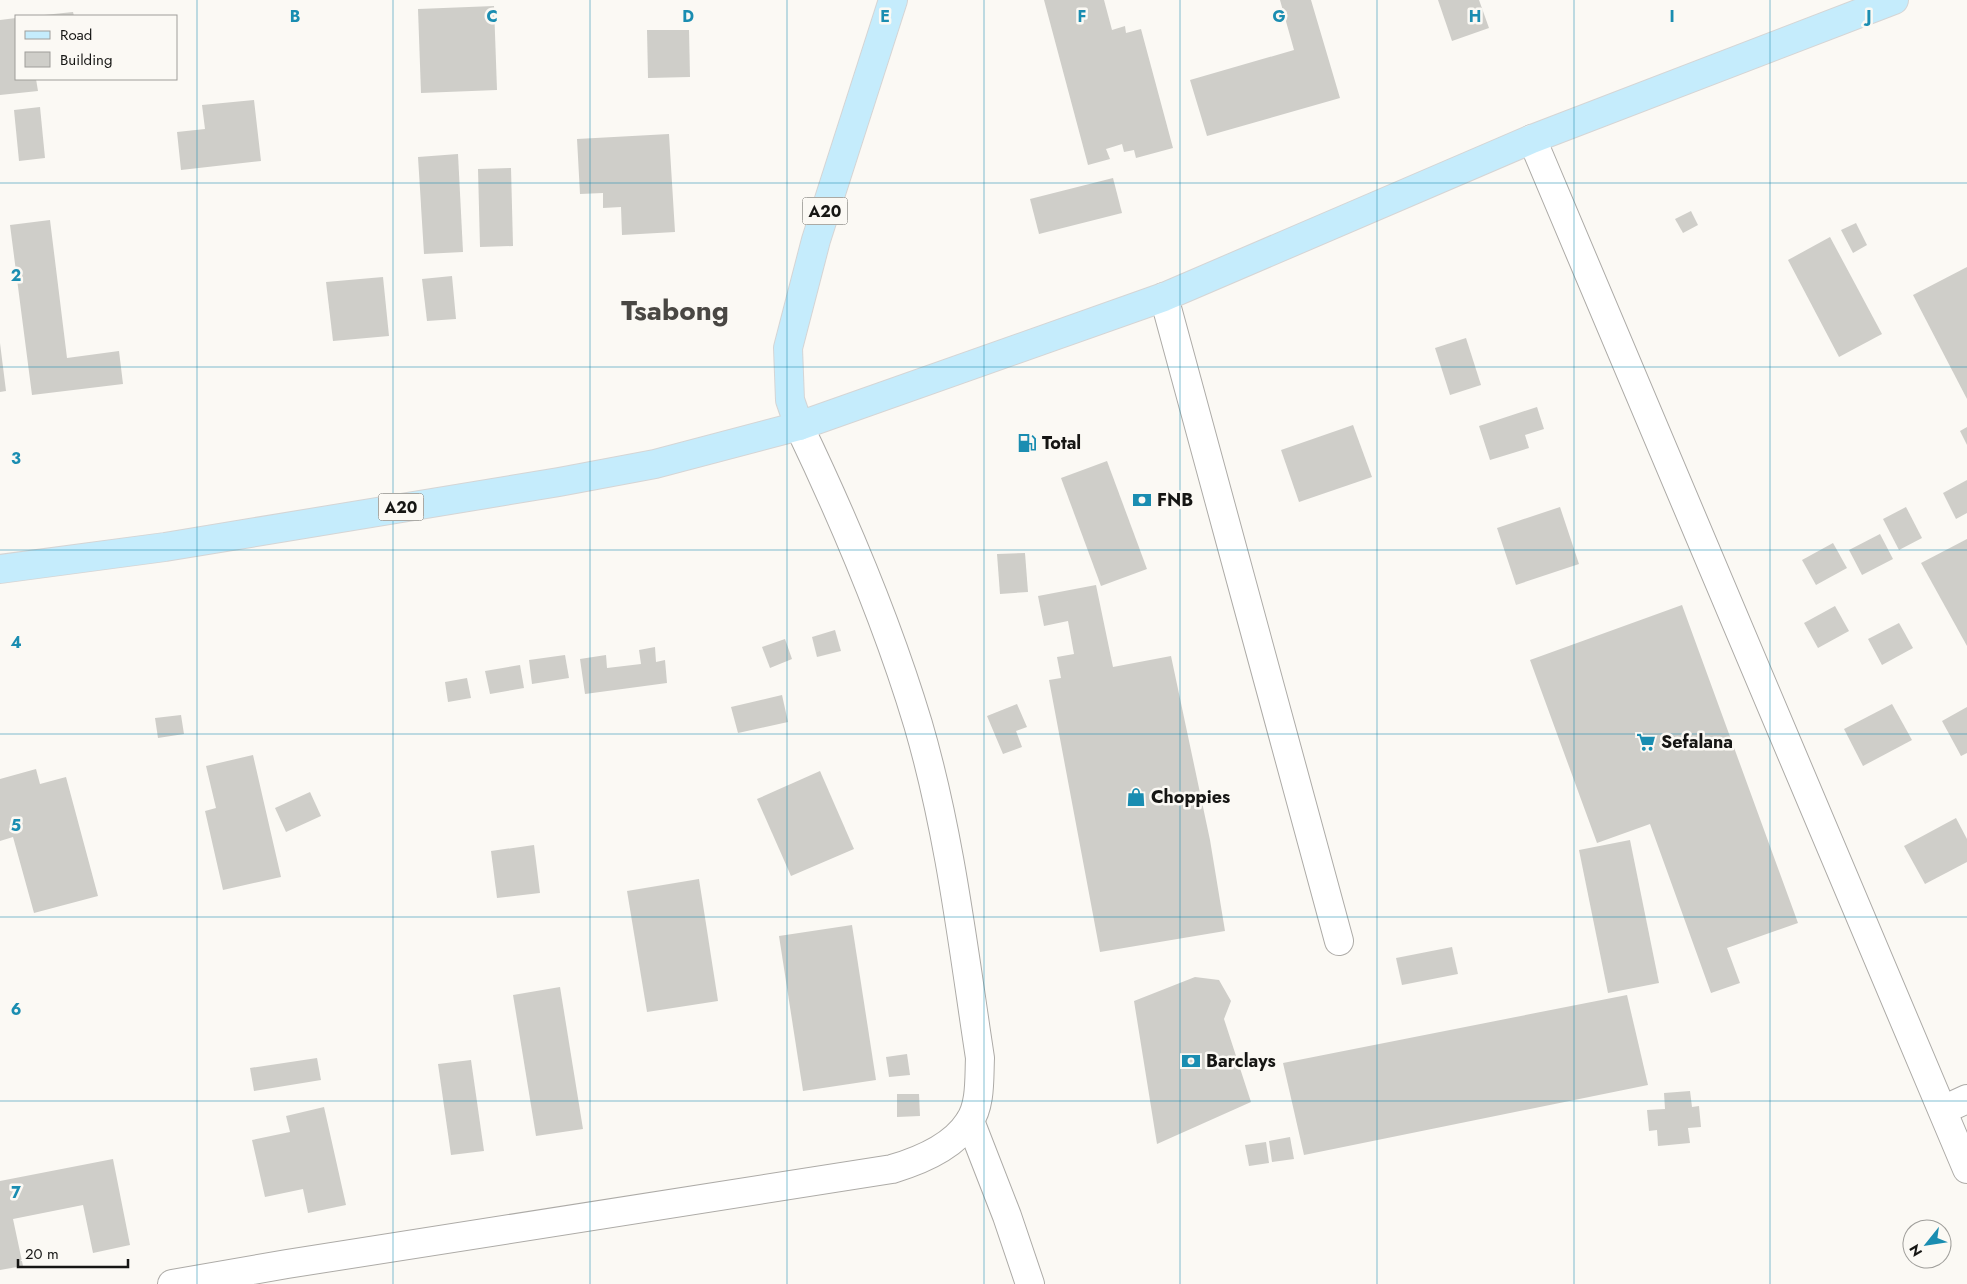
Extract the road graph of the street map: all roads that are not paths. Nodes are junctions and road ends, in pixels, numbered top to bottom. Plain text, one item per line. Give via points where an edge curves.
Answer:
1 (893, 0) edge
2 (1894, 0) edge
3 (1532, 139) junction
4 (1164, 298) junction
5 (799, 426) junction
6 (0, 569) edge
7 (1339, 941) dead end
8 (1955, 1105) edge
9 (970, 1121) junction
10 (1967, 1169) edge
11 (172, 1284) edge
12 (1030, 1284) edge

1 - 5 main road, A20 via 816,240 788,348 790,400
2 - 3 main road
3 - 4 main road
3 - 8 street
4 - 5 main road
4 - 7 street
5 - 6 main road, A20 via 655,464 559,482 165,547
5 - 9 street via 847,528 892,645 918,725 946,842 980,1058 979,1092
8 - 10 street
9 - 11 street via 955,1139 915,1162 892,1169
9 - 12 street

